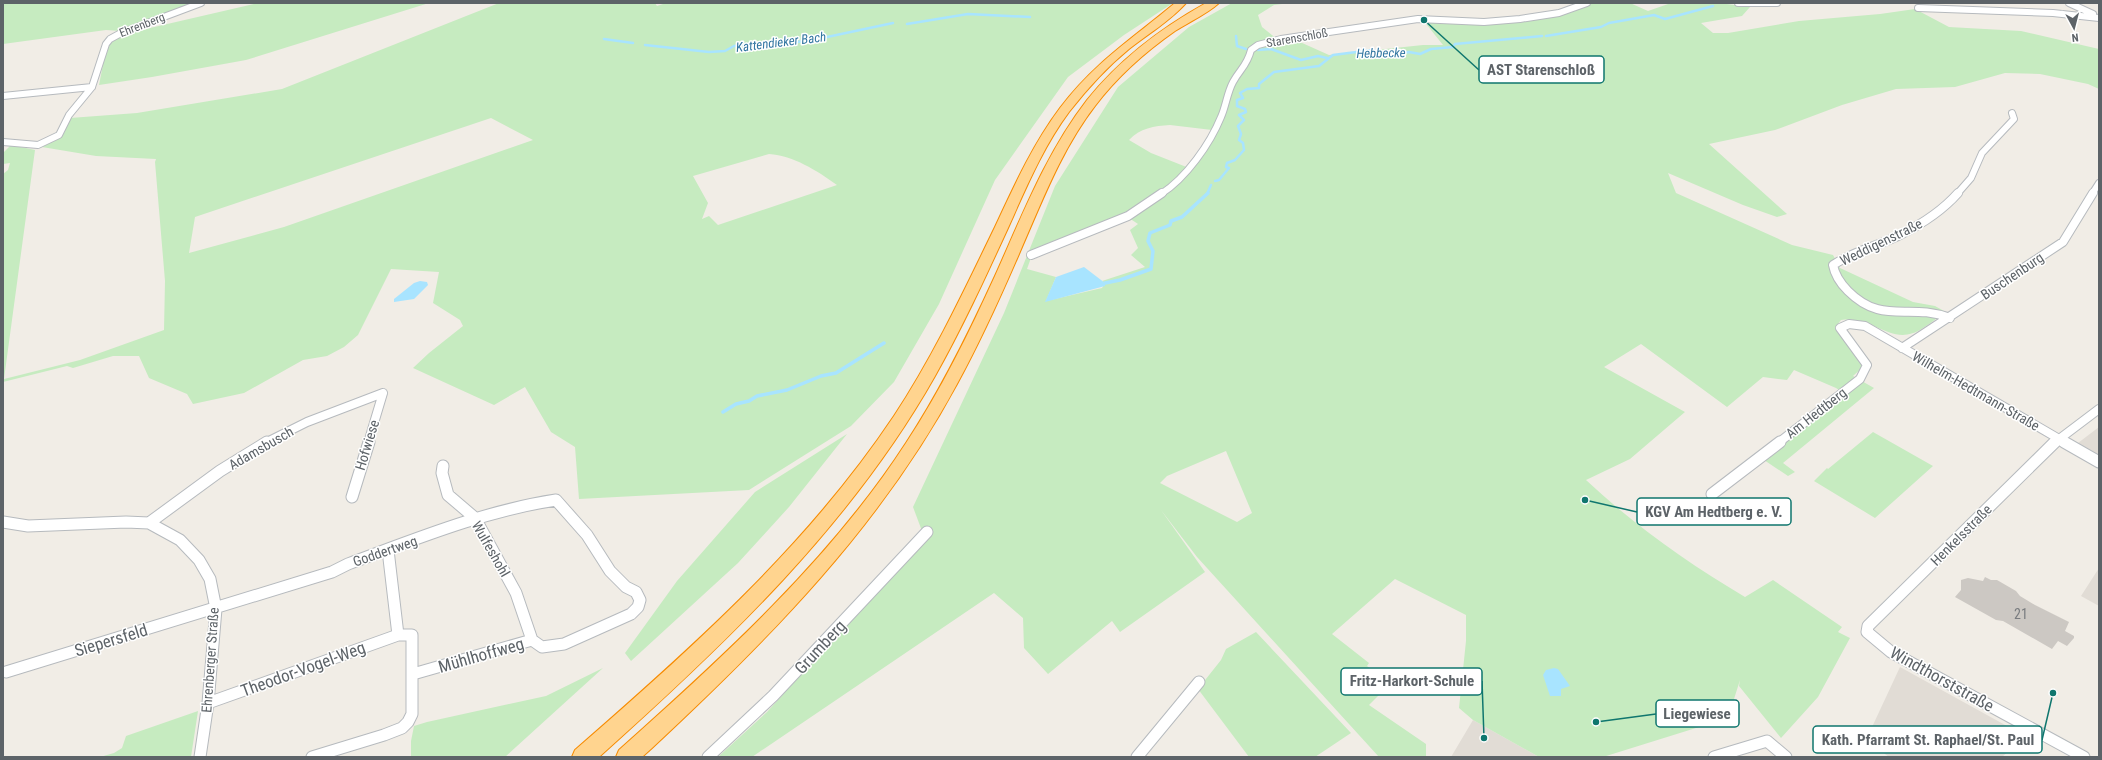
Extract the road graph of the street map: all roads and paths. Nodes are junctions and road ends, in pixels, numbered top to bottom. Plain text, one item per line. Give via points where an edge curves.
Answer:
1 (201, 3) edge
2 (1181, 3) edge
3 (1190, 3) edge
4 (1214, 3) edge
5 (1587, 3) edge
6 (1738, 3) edge
7 (1777, 3) edge
8 (2068, 3) edge
9 (1918, 8) dead end
10 (1167, 16) junction
11 (2099, 17) edge
12 (92, 87) junction
13 (3, 96) edge
14 (2012, 113) dead end
15 (3, 142) edge
16 (2099, 183) edge
17 (1031, 255) dead end
18 (1950, 318) junction
19 (1851, 323) joint
20 (1902, 348) junction
21 (383, 393) joint
22 (2099, 409) edge
23 (2058, 439) junction
24 (2099, 462) edge
25 (443, 466) dead end
26 (1712, 494) dead end
27 (352, 497) dead end
28 (556, 500) joint
29 (475, 518) junction
30 (3, 522) edge
31 (149, 523) junction
32 (927, 532) dead end
33 (388, 550) junction
34 (216, 609) junction
35 (1867, 632) joint
36 (398, 635) junction
37 (532, 640) junction
38 (6, 672) dead end
39 (413, 674) junction
40 (1199, 682) dead end
41 (208, 703) junction
42 (200, 757) edge
43 (312, 757) edge
44 (583, 757) edge
45 (627, 757) edge
46 (708, 757) edge
47 (1137, 757) edge
48 (1714, 757) edge
49 (1786, 757) edge
50 (2084, 757) edge

1 - 12 street, Ehrenberg via 110,39 103,51
2 - 10 highway
3 - 10 highway
4 - 45 highway via 1177,24 1132,59 1108,82 1080,118 1053,164 943,397 912,448 874,502 837,548 787,601 718,672
5 - 17 street, Starenschloß via 1559,13 1520,19 1484,22 1418,19 1281,39 1258,45 1251,50 1248,62 1233,82 1221,118 1195,162 1169,189 1128,216
6 - 7 street
8 - 11 street
9 - 11 street
10 - 44 highway via 1107,62 1066,109 1036,154 946,342 900,421 850,492 765,587
12 - 13 street
12 - 15 street, Ehrenberg via 69,115 59,135 51,140 38,146
14 - 18 street, Weddigenstraße via 2014,119 1982,153 1971,178 1950,202 1932,217 1900,235 1845,257 1833,265 1839,281 1866,306 1884,312 1931,312
16 - 18 street, Buschenburg via 2063,242
18 - 20 street, Buschenburg
19 - 20 street, Wilhelm-Hedtmann-Straße via 1865,326
19 - 26 street, Am Hedtberg via 1840,328 1867,365 1860,379
20 - 23 street, Wilhelm-Hedtmann-Straße
21 - 27 street, Hofwiese
21 - 31 street, Adamsbusch via 304,423 265,443 188,493
22 - 23 street, Henkelsstraße
23 - 24 street, Wilhelm-Hedtmann-Straße
23 - 35 street, Henkelsstraße via 1868,626
25 - 29 street, Wulfeshohl via 442,473 448,495
28 - 29 street, Goddertweg via 522,505
28 - 37 street, Mühlhoffweg via 587,535 610,571 626,587 636,592 640,600 638,607 631,614 564,644 542,647
29 - 33 street, Goddertweg
29 - 37 street, Wulfeshohl via 516,593
30 - 31 street, Ehrenberger Straße via 28,526
31 - 34 street, Ehrenberger Straße via 180,540 199,560 210,579
32 - 46 street, Grumberg via 773,696
33 - 34 street, Goddertweg via 332,572
33 - 36 street
34 - 38 street, Siepersfeld
34 - 41 street, Ehrenberger Straße
35 - 50 street, Windthorststraße via 1891,652
36 - 39 street via 412,635
36 - 41 street, Theodor-Vogel-Weg
37 - 39 street, Mühlhoffweg
39 - 43 street via 412,714 402,728
40 - 47 street
41 - 42 street, Ehrenberger Straße
48 - 49 street via 1767,741

